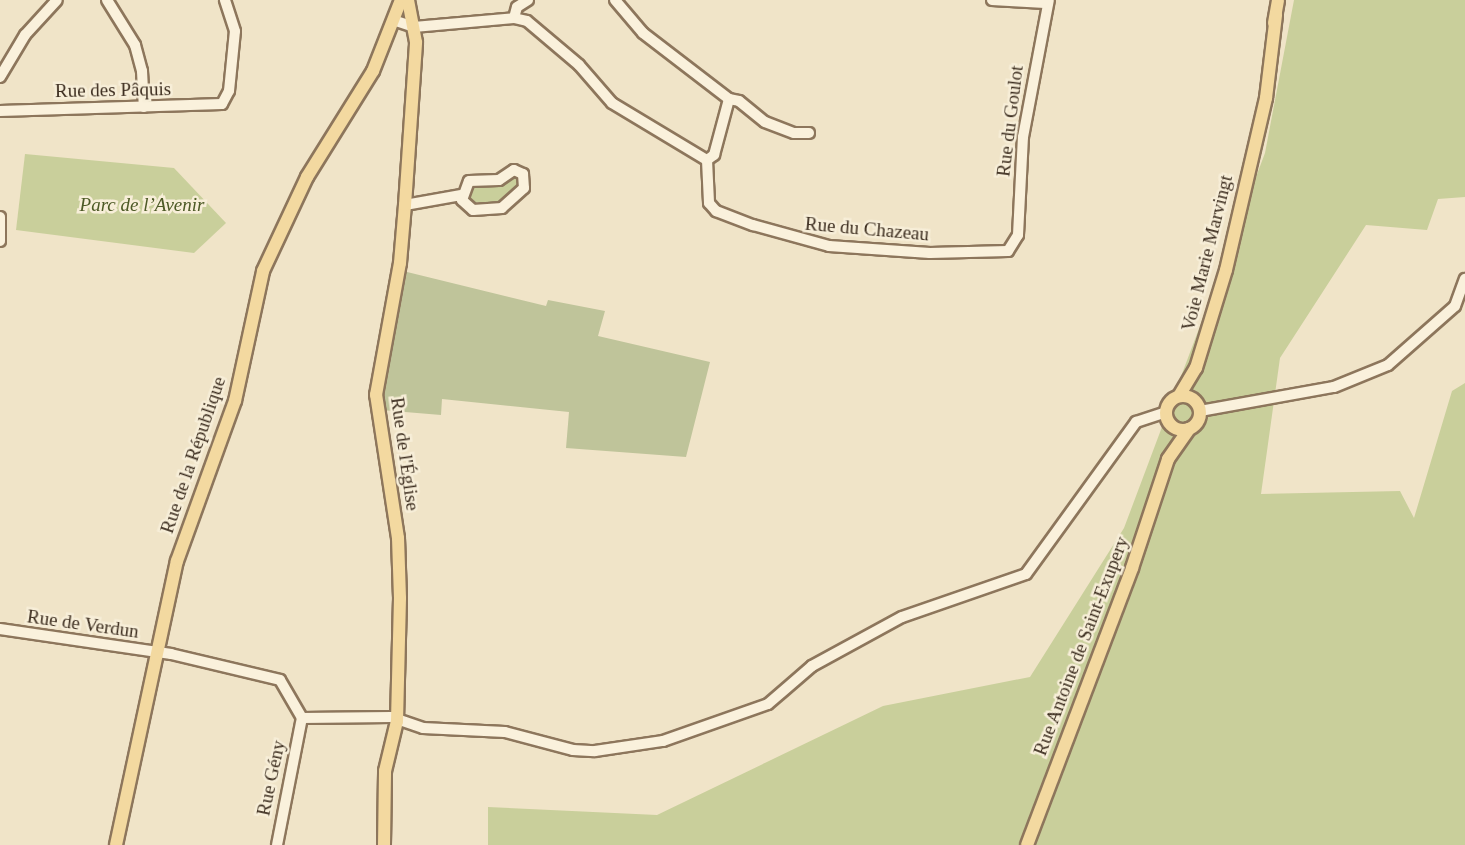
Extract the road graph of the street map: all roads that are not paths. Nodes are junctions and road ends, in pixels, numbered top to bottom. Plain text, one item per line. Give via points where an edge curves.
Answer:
1 (57, 0) edge
2 (107, 0) edge
3 (225, 0) edge
4 (401, 0) edge
5 (408, 0) edge
6 (528, 0) edge
7 (615, 0) edge
8 (992, 0) edge
9 (1278, 0) edge
10 (1047, 2) edge
11 (514, 18) junction
12 (396, 21) junction
13 (414, 27) junction
14 (3, 64) edge
15 (0, 77) edge
16 (729, 99) junction
17 (144, 107) junction
18 (0, 111) edge
19 (809, 133) dead end
20 (707, 160) junction
21 (461, 195) junction
22 (405, 205) junction
23 (0, 217) edge
24 (1, 231) edge
25 (0, 242) edge
26 (1013, 248) joint
27 (1465, 279) edge
28 (1196, 368) junction
29 (1179, 396) junction
30 (1197, 405) junction
31 (1168, 418) junction
32 (1189, 429) junction
33 (1168, 459) junction
34 (0, 629) edge
35 (161, 653) junction
36 (302, 718) junction
37 (397, 720) junction
38 (117, 845) edge
39 (277, 845) edge
40 (384, 845) edge
41 (1027, 845) edge

1 - 14 street
2 - 17 street via 135,46
3 - 17 street, Rue des Pâquis via 235,31 225,101 214,106
4 - 12 main road, Rue de la République
5 - 13 main road, Rue de l'Église
6 - 11 street via 517,7
7 - 16 street via 643,33
8 - 10 street
9 - 28 main road, Voie Marie Marvingt via 1273,62 1226,270
10 - 26 street, Rue du Goulot via 1023,132
11 - 13 street
11 - 20 street via 527,21 579,65 612,103
12 - 13 street
12 - 35 main road, Rue de la République via 366,84 307,177 264,271 235,401 177,561
13 - 22 main road, Rue de l'Église
14 - 15 street
16 - 19 street via 739,101 765,122 794,133
16 - 20 street via 714,155
17 - 18 street, Rue des Pâquis
20 - 26 street, Rue du Chazeau via 708,195 716,211 793,239 930,253
21 - 21 street via 473,210 493,211 520,193 524,180 514,170 499,180 475,179
21 - 22 street
22 - 37 main road, Rue de l'Église via 400,263 376,396 398,538
23 - 24 street
24 - 25 street
27 - 30 street via 1455,306 1388,365 1334,387
28 - 29 main road, Voie Marie Marvingt
28 - 30 main road, Voie Marie Marvingt
29 - 30 main road
29 - 31 main road, Voie Marie Marvingt
30 - 32 main road, Rue Antoine de Saint-Exupery
31 - 32 main road
31 - 33 main road, Rue Antoine de Saint-Exupery
31 - 37 street via 1136,422 1026,574 902,617 813,666 768,704 663,741 595,751 573,750 516,733 423,728
32 - 33 main road, Rue Antoine de Saint-Exupery
33 - 41 main road, Rue Antoine de Saint-Exupery via 1132,569
34 - 35 street, Rue de Verdun
35 - 36 street, Rue de Verdun via 281,680
35 - 38 main road, Rue de la République via 136,743
36 - 37 street via 359,715
36 - 39 street, Rue Gény
37 - 40 main road, Rue de l'Église via 385,771

